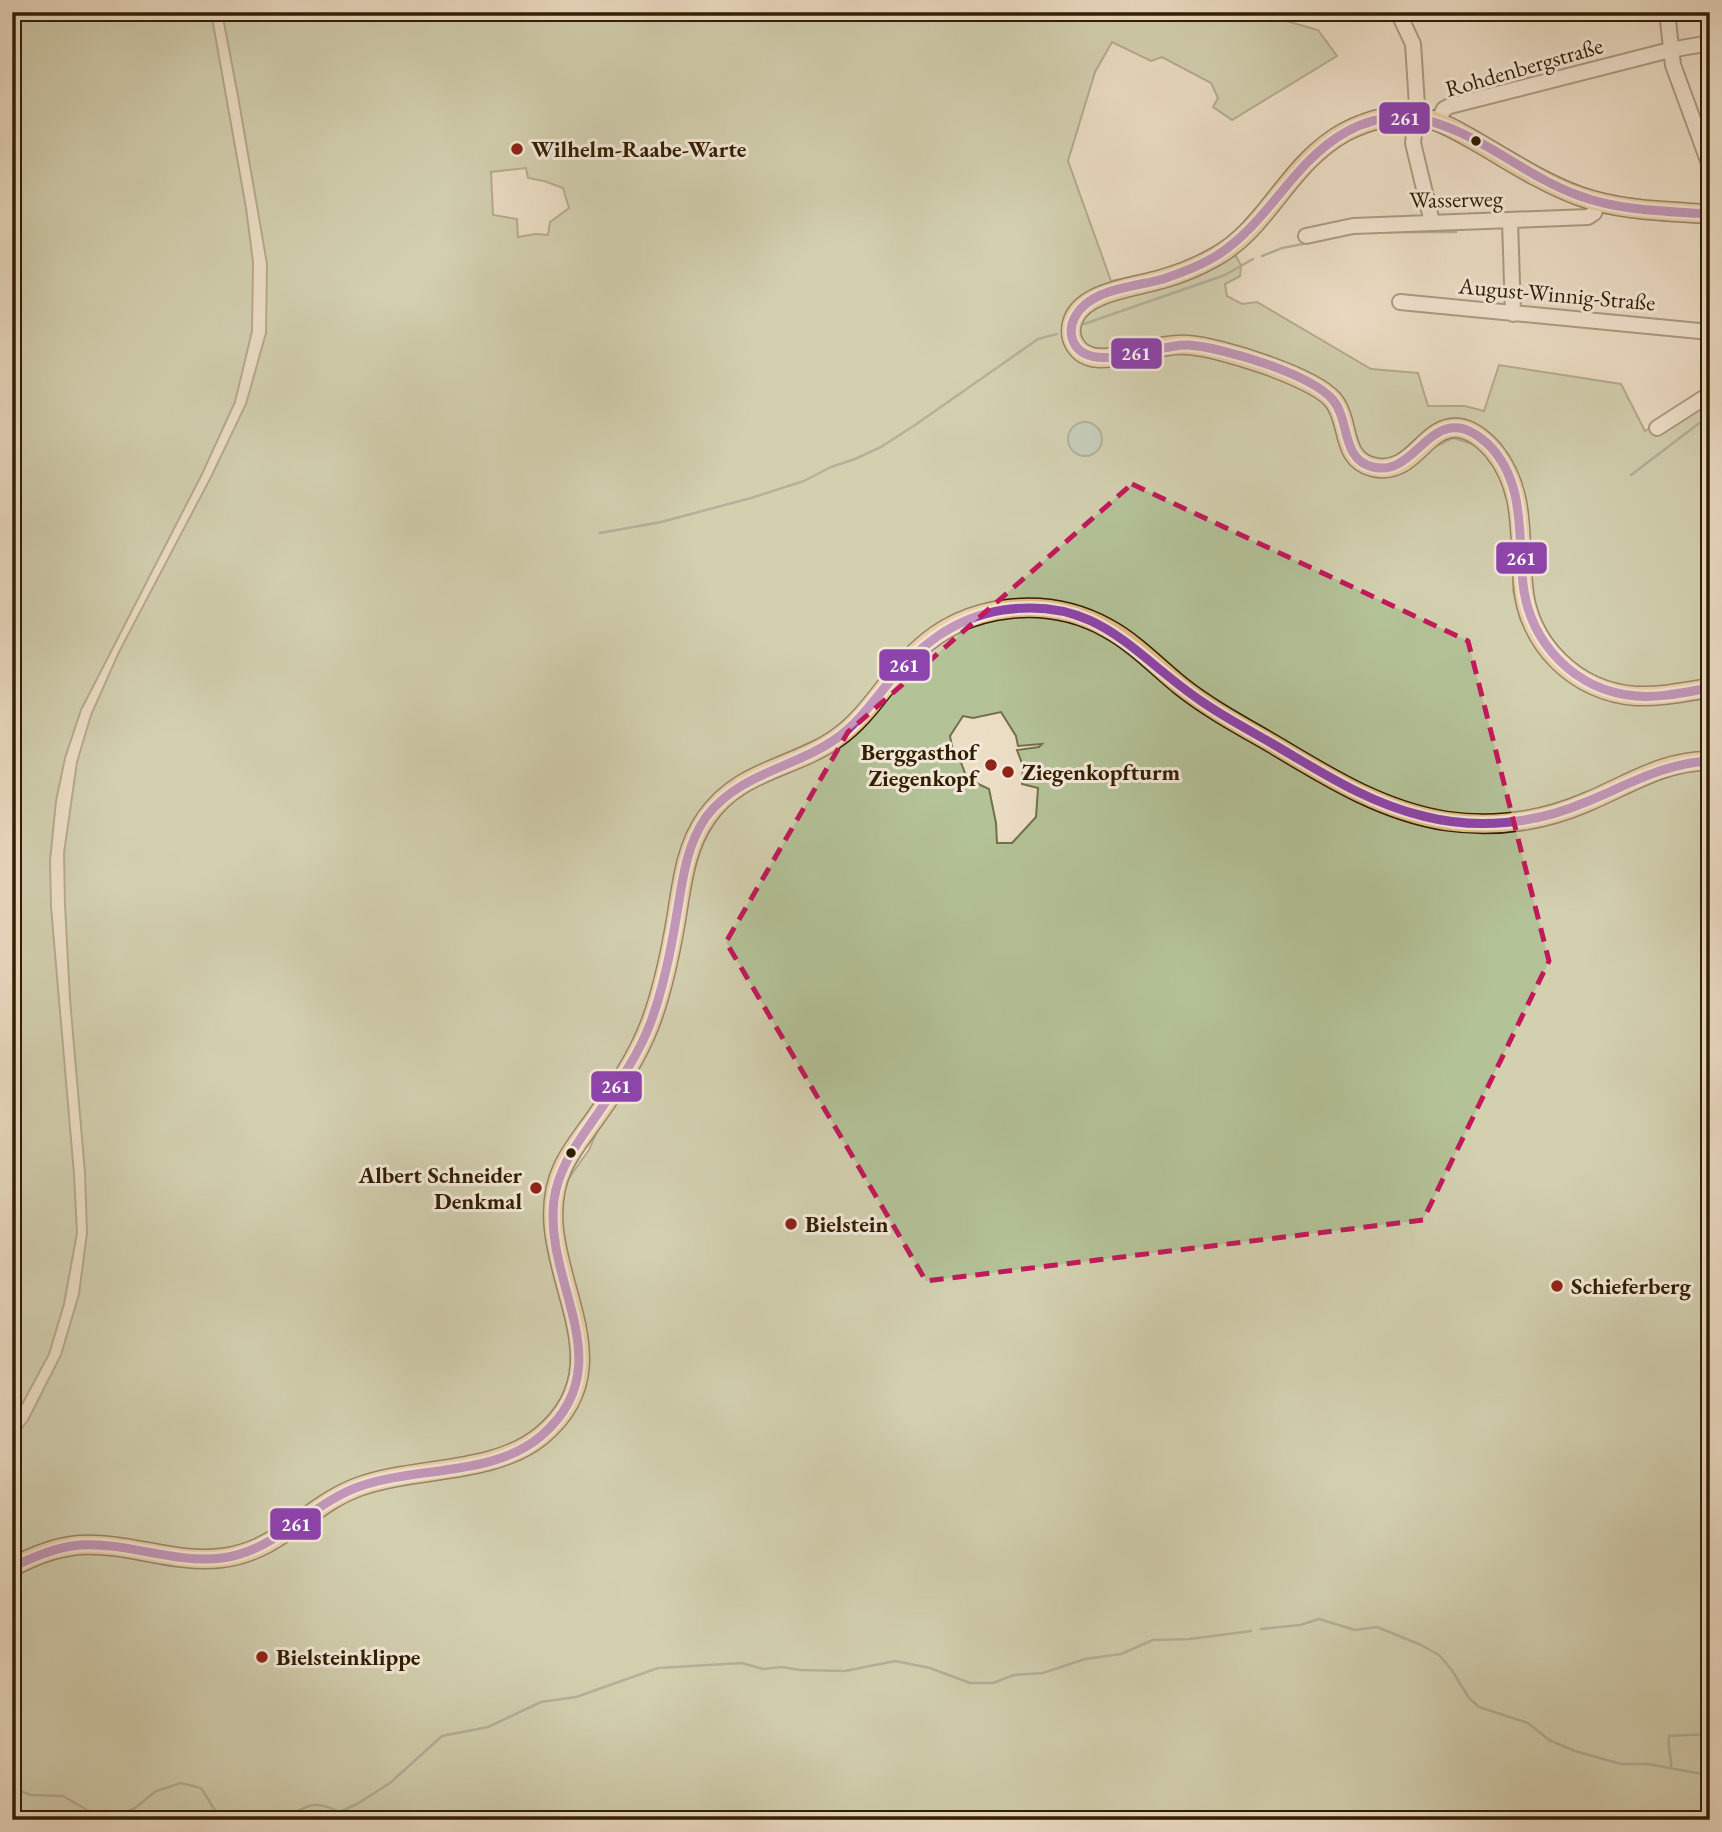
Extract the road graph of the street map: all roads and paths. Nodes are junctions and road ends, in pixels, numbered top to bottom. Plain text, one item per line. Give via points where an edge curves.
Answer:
1 (1398, 12) edge
2 (1667, 12) edge
3 (1710, 43) edge
4 (1670, 50) junction
5 (1416, 116) junction
6 (1438, 122) junction
7 (1710, 166) edge
8 (1598, 202) junction
9 (1710, 214) edge
10 (1510, 221) junction
11 (1432, 222) junction
12 (1307, 236) dead end
13 (1401, 302) dead end
14 (1513, 314) junction
15 (1710, 332) edge
16 (1710, 394) edge
17 (1657, 428) dead end
18 (1710, 688) edge
19 (1710, 761) edge
20 (12, 1567) edge

1 - 5 street via 1413,44
2 - 4 street
3 - 4 street, Rohdenbergstraße
4 - 6 street, Rohdenbergstraße via 1450,106
4 - 7 street
5 - 6 main road
5 - 11 street via 1413,143
5 - 18 main road via 1368,122 1332,140 1294,174 1243,237 1219,255 1188,270 1090,300 1072,324 1076,347 1088,356 1103,358 1167,346 1205,346 1296,377 1331,397 1353,454 1377,468 1400,465 1447,429 1472,433 1498,457 1516,493 1525,601 1552,655 1581,679 1614,692 1658,696
6 - 8 main road via 1554,186
8 - 9 main road
8 - 10 street, Wasserweg via 1588,217
10 - 11 street, Wasserweg
10 - 14 street
11 - 12 street, Wasserweg via 1353,226
13 - 14 street, August-Winnig-Straße
14 - 15 street, August-Winnig-Straße
16 - 17 street
19 - 20 main road via 1661,768 1586,803 1531,820 1477,824 1422,817 1365,796 1262,738 1192,694 1132,644 1091,620 1028,608 961,622 919,648 844,733 727,794 695,836 649,1027 623,1078 571,1153 556,1187 554,1240 575,1314 581,1356 571,1395 548,1429 526,1446 498,1458 360,1486 269,1544 235,1556 200,1560 76,1545

